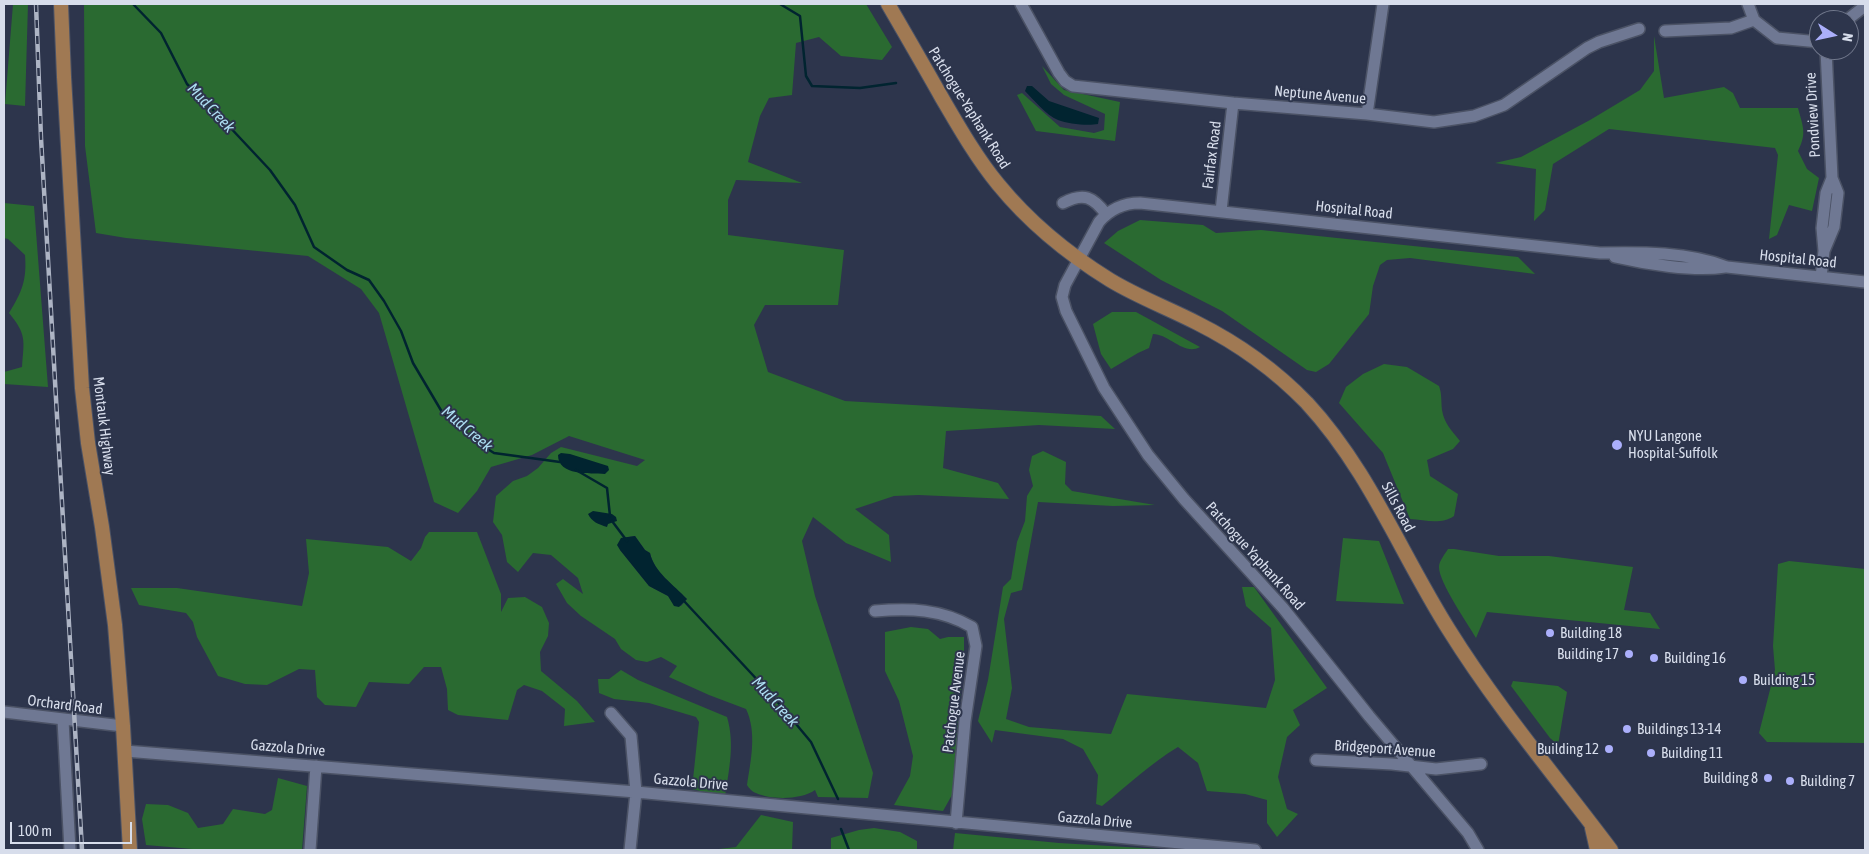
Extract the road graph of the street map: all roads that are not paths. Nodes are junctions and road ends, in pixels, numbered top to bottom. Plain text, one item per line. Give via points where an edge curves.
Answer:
1 (61, 4) edge
2 (888, 4) edge
3 (1021, 4) edge
4 (1383, 4) edge
5 (1748, 4) edge
6 (1754, 20) junction
7 (1639, 28) dead end
8 (1665, 31) dead end
9 (1809, 41) edge
10 (1826, 60) edge
11 (1233, 103) junction
12 (1368, 114) junction
13 (1832, 178) junction
14 (1062, 203) dead end
15 (1221, 211) junction
16 (1824, 211) junction
17 (1836, 213) junction
18 (1106, 214) junction
19 (1824, 251) junction
20 (1079, 259) junction
21 (1821, 277) junction
22 (1865, 282) edge
23 (875, 611) dead end
24 (4, 712) edge
25 (611, 713) dead end
26 (63, 720) junction
27 (123, 726) junction
28 (125, 750) junction
29 (1316, 760) dead end
30 (1481, 764) dead end
31 (316, 766) junction
32 (1412, 766) junction
33 (636, 792) junction
34 (956, 823) junction
35 (1590, 823) junction
36 (70, 850) edge
37 (130, 850) edge
38 (310, 850) edge
39 (630, 850) edge
40 (1255, 850) edge
41 (1478, 850) edge
42 (1597, 850) edge
43 (1611, 850) edge

1 - 27 main road, Montauk Highway via 82,388 112,606
2 - 20 main road, Patchogue-Yaphank Road via 961,130 996,182 1041,229
3 - 11 street, Neptune Avenue via 1059,73 1074,86
4 - 12 street
5 - 6 street
6 - 8 street via 1731,28
6 - 9 street via 1777,38
7 - 12 street, Neptune Avenue via 1587,48 1504,105 1474,116 1434,122
10 - 13 street, Pondview Drive
11 - 12 street, Neptune Avenue
11 - 15 street, Fairfax Road
13 - 16 street, Pondview Drive
13 - 17 street, Pondview Drive via 1838,193
14 - 18 street via 1074,198 1090,198
15 - 18 street, Hospital Road via 1132,203
15 - 21 street, Hospital Road via 1600,253 1637,252 1710,260 1727,267
16 - 17 street
16 - 19 street, Pondview Drive
17 - 19 street, Pondview Drive via 1834,228
18 - 20 street
19 - 21 street, Pondview Drive
20 - 32 street, Patchogue Yaphank Road via 1063,290 1064,306 1104,388 1130,430 1184,498 1283,608
20 - 35 main road, Sills Road via 1128,290 1230,341 1282,380 1307,404 1362,476 1449,632
21 - 22 street, Hospital Road
23 - 34 street, Patchogue Avenue via 903,608 923,611 957,618 972,627 976,646 965,721
24 - 26 street, Orchard Road
25 - 33 street via 631,736
26 - 27 street, Orchard Road
26 - 36 street
27 - 28 main road, Montauk Highway
28 - 31 street, Gazzola Drive
28 - 37 main road, Montauk Highway
29 - 32 street, Bridgeport Avenue
30 - 32 street, Bridgeport Avenue via 1436,769
31 - 33 street, Gazzola Drive
31 - 38 street
32 - 41 street, Patchogue Yaphank Road via 1468,833
33 - 34 street, Gazzola Drive
33 - 39 street
34 - 40 street, Gazzola Drive
35 - 42 main road
35 - 43 main road, Sills Road

